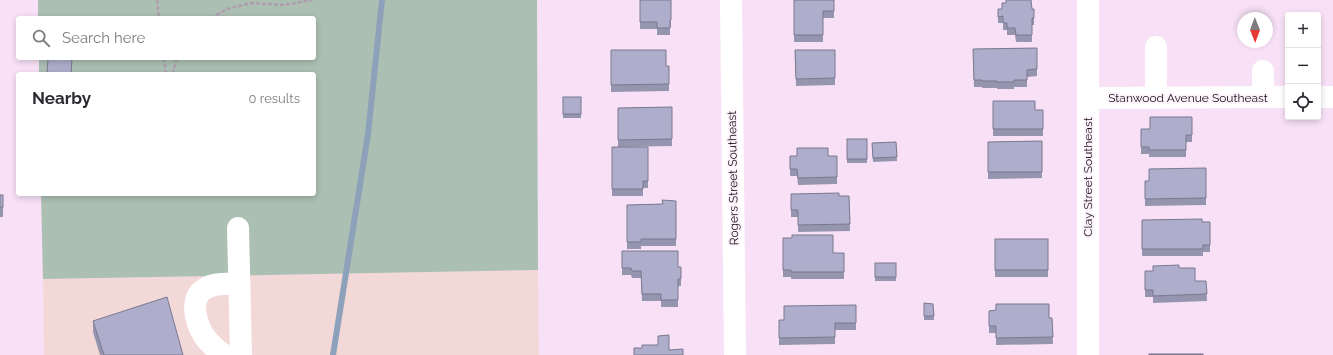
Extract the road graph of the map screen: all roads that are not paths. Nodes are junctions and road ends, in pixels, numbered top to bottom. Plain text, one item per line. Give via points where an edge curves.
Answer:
1 (731, 0) edge
2 (1088, 0) edge
3 (1156, 47) dead end
4 (1263, 71) dead end
5 (1263, 97) junction
6 (1285, 97) edge
7 (1321, 97) edge
8 (1333, 97) edge
9 (1088, 98) junction
10 (1156, 98) junction
11 (238, 228) dead end
12 (239, 283) junction
13 (224, 355) edge
14 (240, 355) edge
15 (735, 355) edge
16 (1088, 355) edge

1 - 15 street, Rogers Street Southeast
2 - 9 street, Clay Street Southeast
3 - 10 street
4 - 5 street
5 - 6 street, Stanwood Avenue Southeast
5 - 10 street, Stanwood Avenue Southeast
7 - 8 street
9 - 10 street, Stanwood Avenue Southeast
9 - 16 street, Clay Street Southeast
11 - 12 street
12 - 13 street via 205,288 198,295 195,306 197,321 204,336
12 - 14 street

